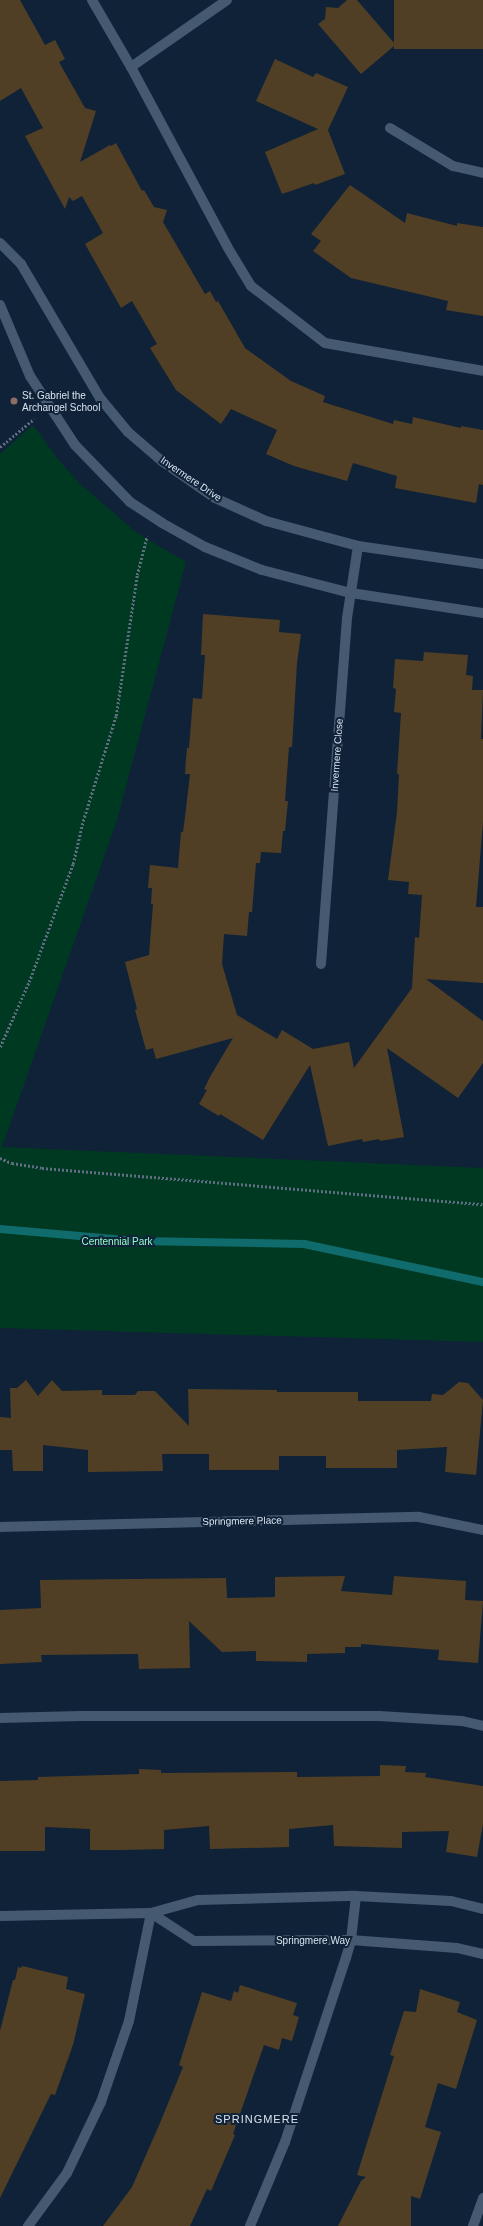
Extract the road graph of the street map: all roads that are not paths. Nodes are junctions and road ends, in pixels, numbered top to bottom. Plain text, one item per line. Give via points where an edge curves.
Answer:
1 (92, 0) edge
2 (227, 0) edge
3 (131, 67) junction
4 (390, 128) dead end
5 (483, 173) edge
6 (0, 243) edge
7 (0, 305) edge
8 (483, 370) edge
9 (358, 546) junction
10 (483, 564) edge
11 (351, 592) junction
12 (483, 613) edge
13 (321, 964) dead end
14 (0, 1527) edge
15 (483, 1530) edge
16 (0, 1718) edge
17 (483, 1726) edge
18 (356, 1896) junction
19 (483, 1909) edge
20 (151, 1913) junction
21 (0, 1916) edge
22 (351, 1940) junction
23 (483, 1954) edge
24 (483, 2198) edge
25 (28, 2226) edge
26 (250, 2226) edge
27 (473, 2226) edge

1 - 3 street
2 - 3 street
3 - 8 street via 251,286 325,343
4 - 5 street via 453,166
6 - 9 street, Invermere Drive via 21,264 100,398 128,432 163,462 215,498 266,521
7 - 11 street via 30,376 52,410 75,444 130,502 205,547 241,562 262,570
9 - 10 street, Invermere Drive
9 - 11 street, Invermere Close
11 - 12 street
11 - 13 street, Invermere Close
14 - 15 street, Springmere Place via 419,1517
16 - 17 street via 379,1716 462,1721
18 - 19 street via 451,1901
18 - 20 street via 198,1900
18 - 22 street
20 - 21 street
20 - 22 street, Springmere Way via 194,1941
20 - 25 street via 129,2021 101,2102 67,2173
22 - 23 street, Springmere Way via 457,1948
22 - 26 street via 286,2142
24 - 27 street

